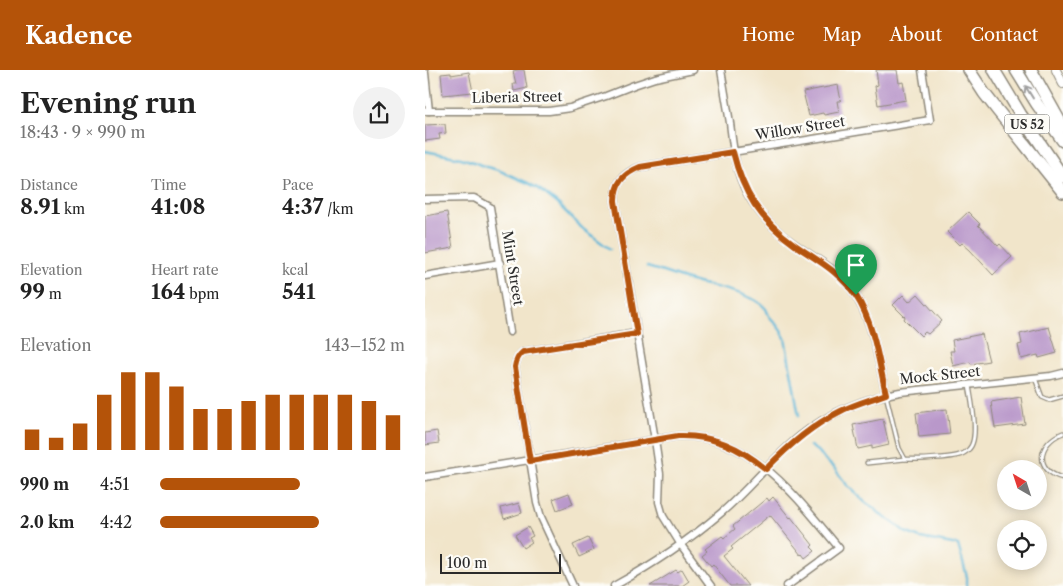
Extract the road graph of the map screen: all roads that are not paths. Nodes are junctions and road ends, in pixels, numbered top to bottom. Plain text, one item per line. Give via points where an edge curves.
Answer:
1 (693, 70) edge
2 (721, 70) edge
3 (922, 70) edge
4 (969, 70) edge
5 (994, 70) edge
6 (1016, 70) edge
7 (1031, 70) edge
8 (1056, 70) edge
9 (425, 73) edge
10 (1063, 84) edge
11 (427, 111) edge
12 (1063, 127) edge
13 (1063, 141) edge
14 (733, 152) junction
15 (1063, 177) edge
16 (1063, 192) edge
17 (425, 199) edge
18 (500, 263) junction
19 (425, 276) edge
20 (510, 332) dead end
21 (637, 334) junction
22 (1063, 373) edge
23 (1035, 378) junction
24 (969, 384) junction
25 (886, 394) junction
26 (1063, 396) edge
27 (1063, 433) edge
28 (655, 440) junction
29 (905, 459) junction
30 (530, 461) junction
31 (867, 463) dead end
32 (766, 469) junction
33 (425, 477) edge
34 (1063, 478) edge
35 (681, 545) junction
36 (573, 586) edge
37 (614, 586) edge
38 (711, 586) edge
39 (787, 586) edge

1 - 11 street, Liberia Street via 641,82 570,108 549,111
2 - 14 street
3 - 14 street, Willow Street via 930,120
4 - 16 highway via 998,112
5 - 15 highway, US 52
13 -> 6 highway, US 52
7 - 12 highway
8 - 10 street
9 - 11 street
14 - 21 street, Willow Street via 640,167 620,181 615,201
14 - 25 street via 746,191 761,214 794,244 833,270 856,295 871,330
17 - 18 street, Mint Street via 474,198 490,207
18 - 19 street
18 - 20 street, Mint Street
21 - 28 street
21 - 30 street via 519,355 515,367
22 - 23 street, Mock Street
23 - 24 street, Mock Street
23 - 26 lane via 1042,397 1049,400
24 - 25 street, Mock Street
24 - 29 lane via 974,439 969,449 955,457
25 - 29 lane via 899,448
25 - 32 street, Mock Street via 822,421
27 - 34 lane via 1048,442 1042,454 1048,470
28 - 30 street
28 - 32 street via 678,436 716,440 743,451
28 - 35 street via 660,474 659,502 663,516
29 - 31 lane
30 - 33 street
30 - 36 street via 539,510
32 - 35 street, Mock Street via 720,514
32 - 39 street via 839,548
35 - 37 street, Mock Street
35 - 38 street

